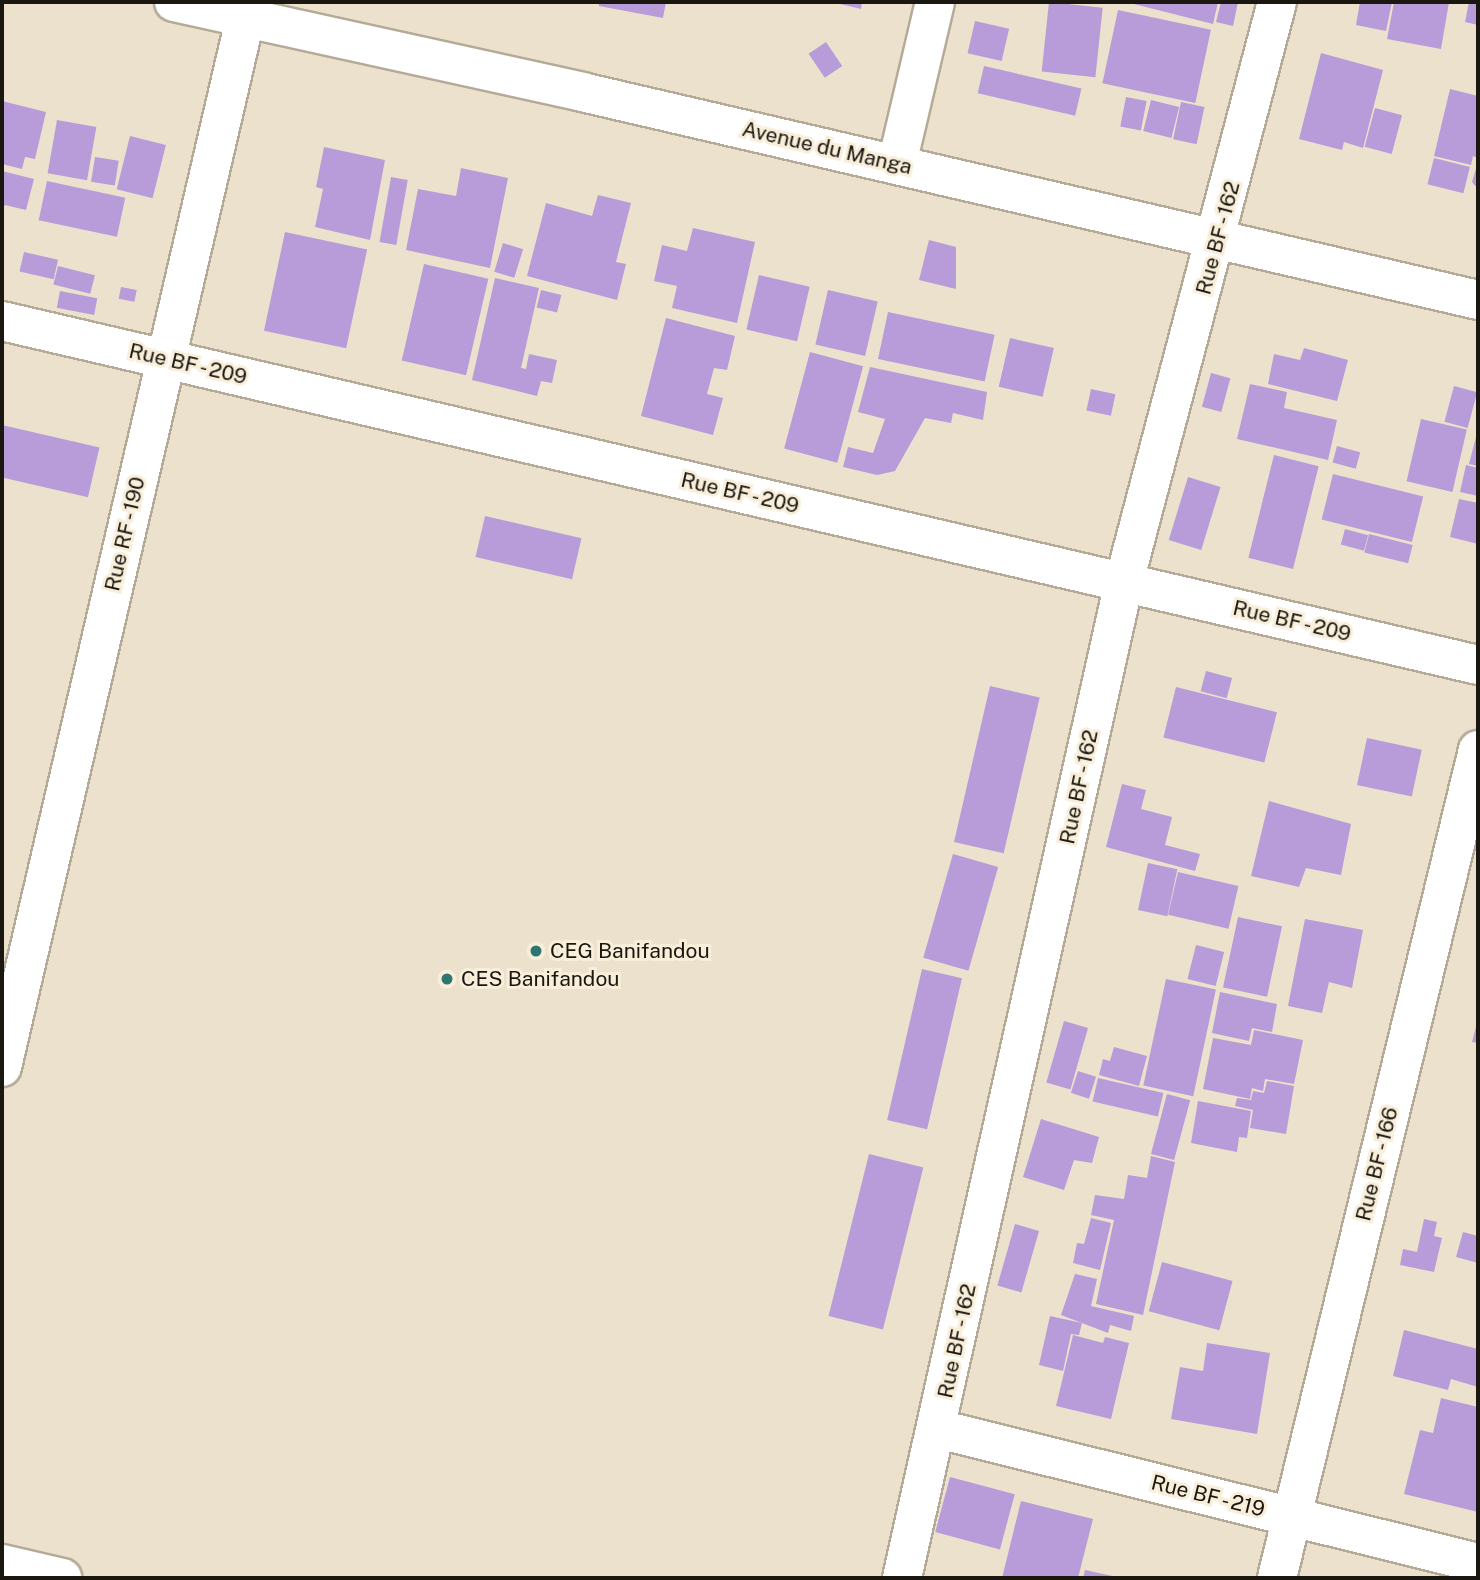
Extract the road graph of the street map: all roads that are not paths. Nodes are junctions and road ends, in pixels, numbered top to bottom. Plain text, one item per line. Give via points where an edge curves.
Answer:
1 (174, 2) edge
2 (934, 2) edge
3 (1278, 2) edge
4 (247, 10) edge
5 (897, 164) junction
6 (1218, 240) junction
7 (1478, 300) edge
8 (2, 321) edge
9 (166, 359) junction
10 (1124, 582) junction
11 (1478, 665) edge
12 (1478, 750) edge
13 (2, 1067) edge
14 (938, 1429) junction
15 (1290, 1516) junction
16 (1478, 1563) edge
17 (2, 1564) edge
18 (62, 1578) edge
19 (902, 1578) edge
20 (1278, 1578) edge

1 - 4 street, Avenue du Manga
2 - 5 street
3 - 6 street, Rue BF - 162
4 - 5 street, Avenue du Manga
4 - 9 street, Rue RF - 190
5 - 6 street, Avenue du Manga
6 - 7 street, Avenue du Manga
6 - 10 street, Rue BF - 162
8 - 9 street, Rue BF - 209
9 - 10 street, Rue BF - 209
9 - 13 street, Rue RF - 190
10 - 11 street, Rue BF - 209
10 - 14 street, Rue BF - 162
12 - 15 street, Rue BF - 166
14 - 15 street, Rue BF - 219
14 - 19 street, Rue BF - 162
15 - 16 street, Rue BF - 219
15 - 20 street, Rue BF - 166
17 - 18 street

